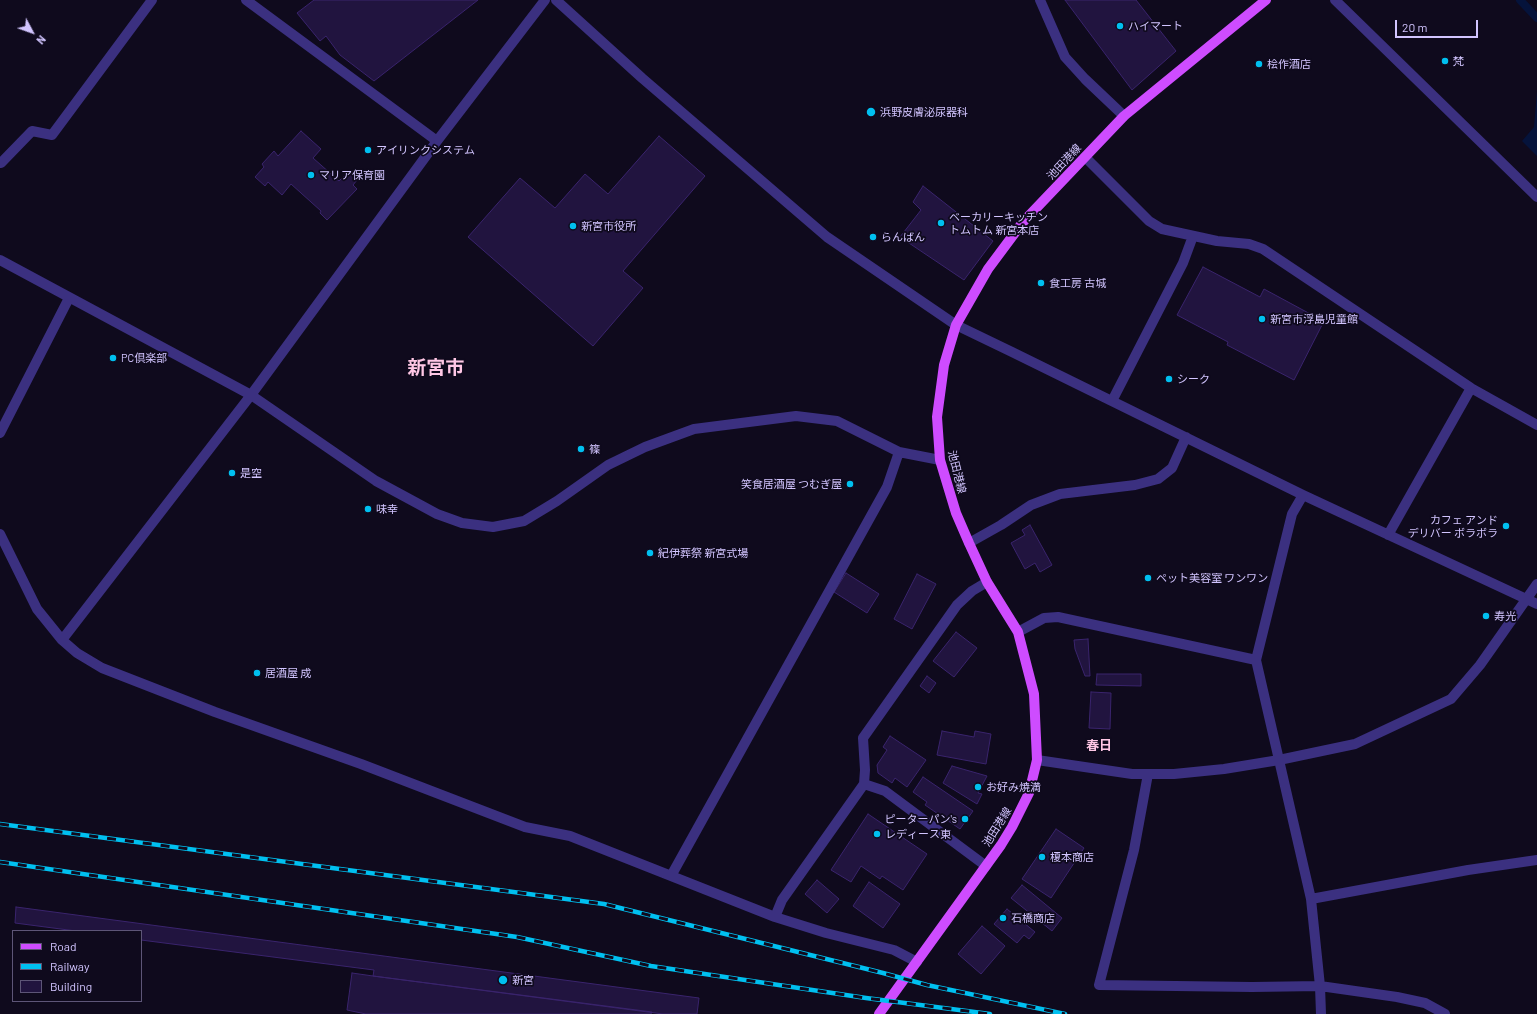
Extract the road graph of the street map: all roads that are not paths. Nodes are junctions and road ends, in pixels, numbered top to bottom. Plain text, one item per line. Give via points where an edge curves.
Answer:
1 (152, 0) edge
2 (246, 0) edge
3 (546, 0) edge
4 (556, 0) edge
5 (1040, 0) edge
6 (1266, 0) edge
7 (1335, 0) edge
8 (1124, 116) junction
9 (437, 141) junction
10 (1084, 157) junction
11 (1, 163) edge
12 (1537, 196) edge
13 (1193, 236) junction
14 (0, 260) edge
15 (69, 298) junction
16 (956, 325) junction
17 (1471, 388) junction
18 (250, 395) junction
19 (1112, 401) junction
20 (1537, 425) edge
21 (0, 433) edge
22 (1186, 437) junction
23 (899, 452) junction
24 (940, 460) junction
25 (1303, 495) junction
26 (0, 534) edge
27 (1388, 535) junction
28 (969, 543) junction
29 (987, 582) junction
30 (1537, 584) edge
31 (1526, 599) junction
32 (1537, 604) edge
33 (1018, 632) junction
34 (62, 640) junction
35 (1256, 660) junction
36 (1037, 760) junction
37 (1278, 760) junction
38 (1148, 774) junction
39 (864, 784) junction
40 (1537, 860) edge
41 (986, 866) junction
42 (671, 876) junction
43 (1311, 899) junction
44 (775, 917) junction
45 (917, 962) junction
46 (1320, 986) junction
47 (879, 1014) edge
48 (1321, 1014) edge
49 (1445, 1014) edge

1 - 11 street via 52,135 32,131
2 - 9 street
3 - 9 street
4 - 16 street via 642,78 827,237
5 - 8 street via 1065,57 1085,80
6 - 8 main road, 池田港線
7 - 12 street
8 - 10 main road, 池田港線
9 - 18 street
10 - 13 street via 1150,221 1162,229
10 - 16 main road, 池田港線 via 1006,243 988,268
13 - 17 street via 1249,244 1263,249
13 - 19 street via 1183,263
14 - 15 street
15 - 18 street
15 - 21 street
16 - 19 street
16 - 24 main road, 池田港線 via 944,366 938,409
17 - 20 street
17 - 27 street
18 - 23 street via 376,481 437,514 462,523 493,527 524,521 608,465 645,447 694,429 796,416 836,421
18 - 34 street
19 - 22 street
22 - 25 street
22 - 28 street via 1172,468 1158,479 1135,486 1060,494 1031,505
23 - 24 street
23 - 42 street via 887,487
24 - 28 main road, 池田港線 via 956,513
25 - 27 street
25 - 35 street via 1292,514
26 - 34 street via 37,609
27 - 31 street
28 - 29 main road, 池田港線
29 - 33 main road, 池田港線
29 - 39 street via 957,605 863,738
30 - 31 street
31 - 32 street
31 - 37 street via 1480,665 1451,699 1355,744
33 - 35 street via 1044,618 1058,617
33 - 36 main road, 池田港線 via 1034,694
34 - 42 street via 77,653 102,668 215,712 361,764 525,827 570,836
35 - 37 street
36 - 38 street via 1132,774
36 - 41 main road, 池田港線 via 1022,808
37 - 38 street via 1224,769
37 - 43 street
38 - 46 street via 1134,850 1099,985
39 - 41 street via 885,791
39 - 44 street via 782,900
40 - 43 street
41 - 45 main road, 池田港線
42 - 44 street
43 - 46 street
44 - 45 street via 894,950
45 - 47 main road, 池田港線
46 - 48 street
46 - 49 street via 1424,1003

